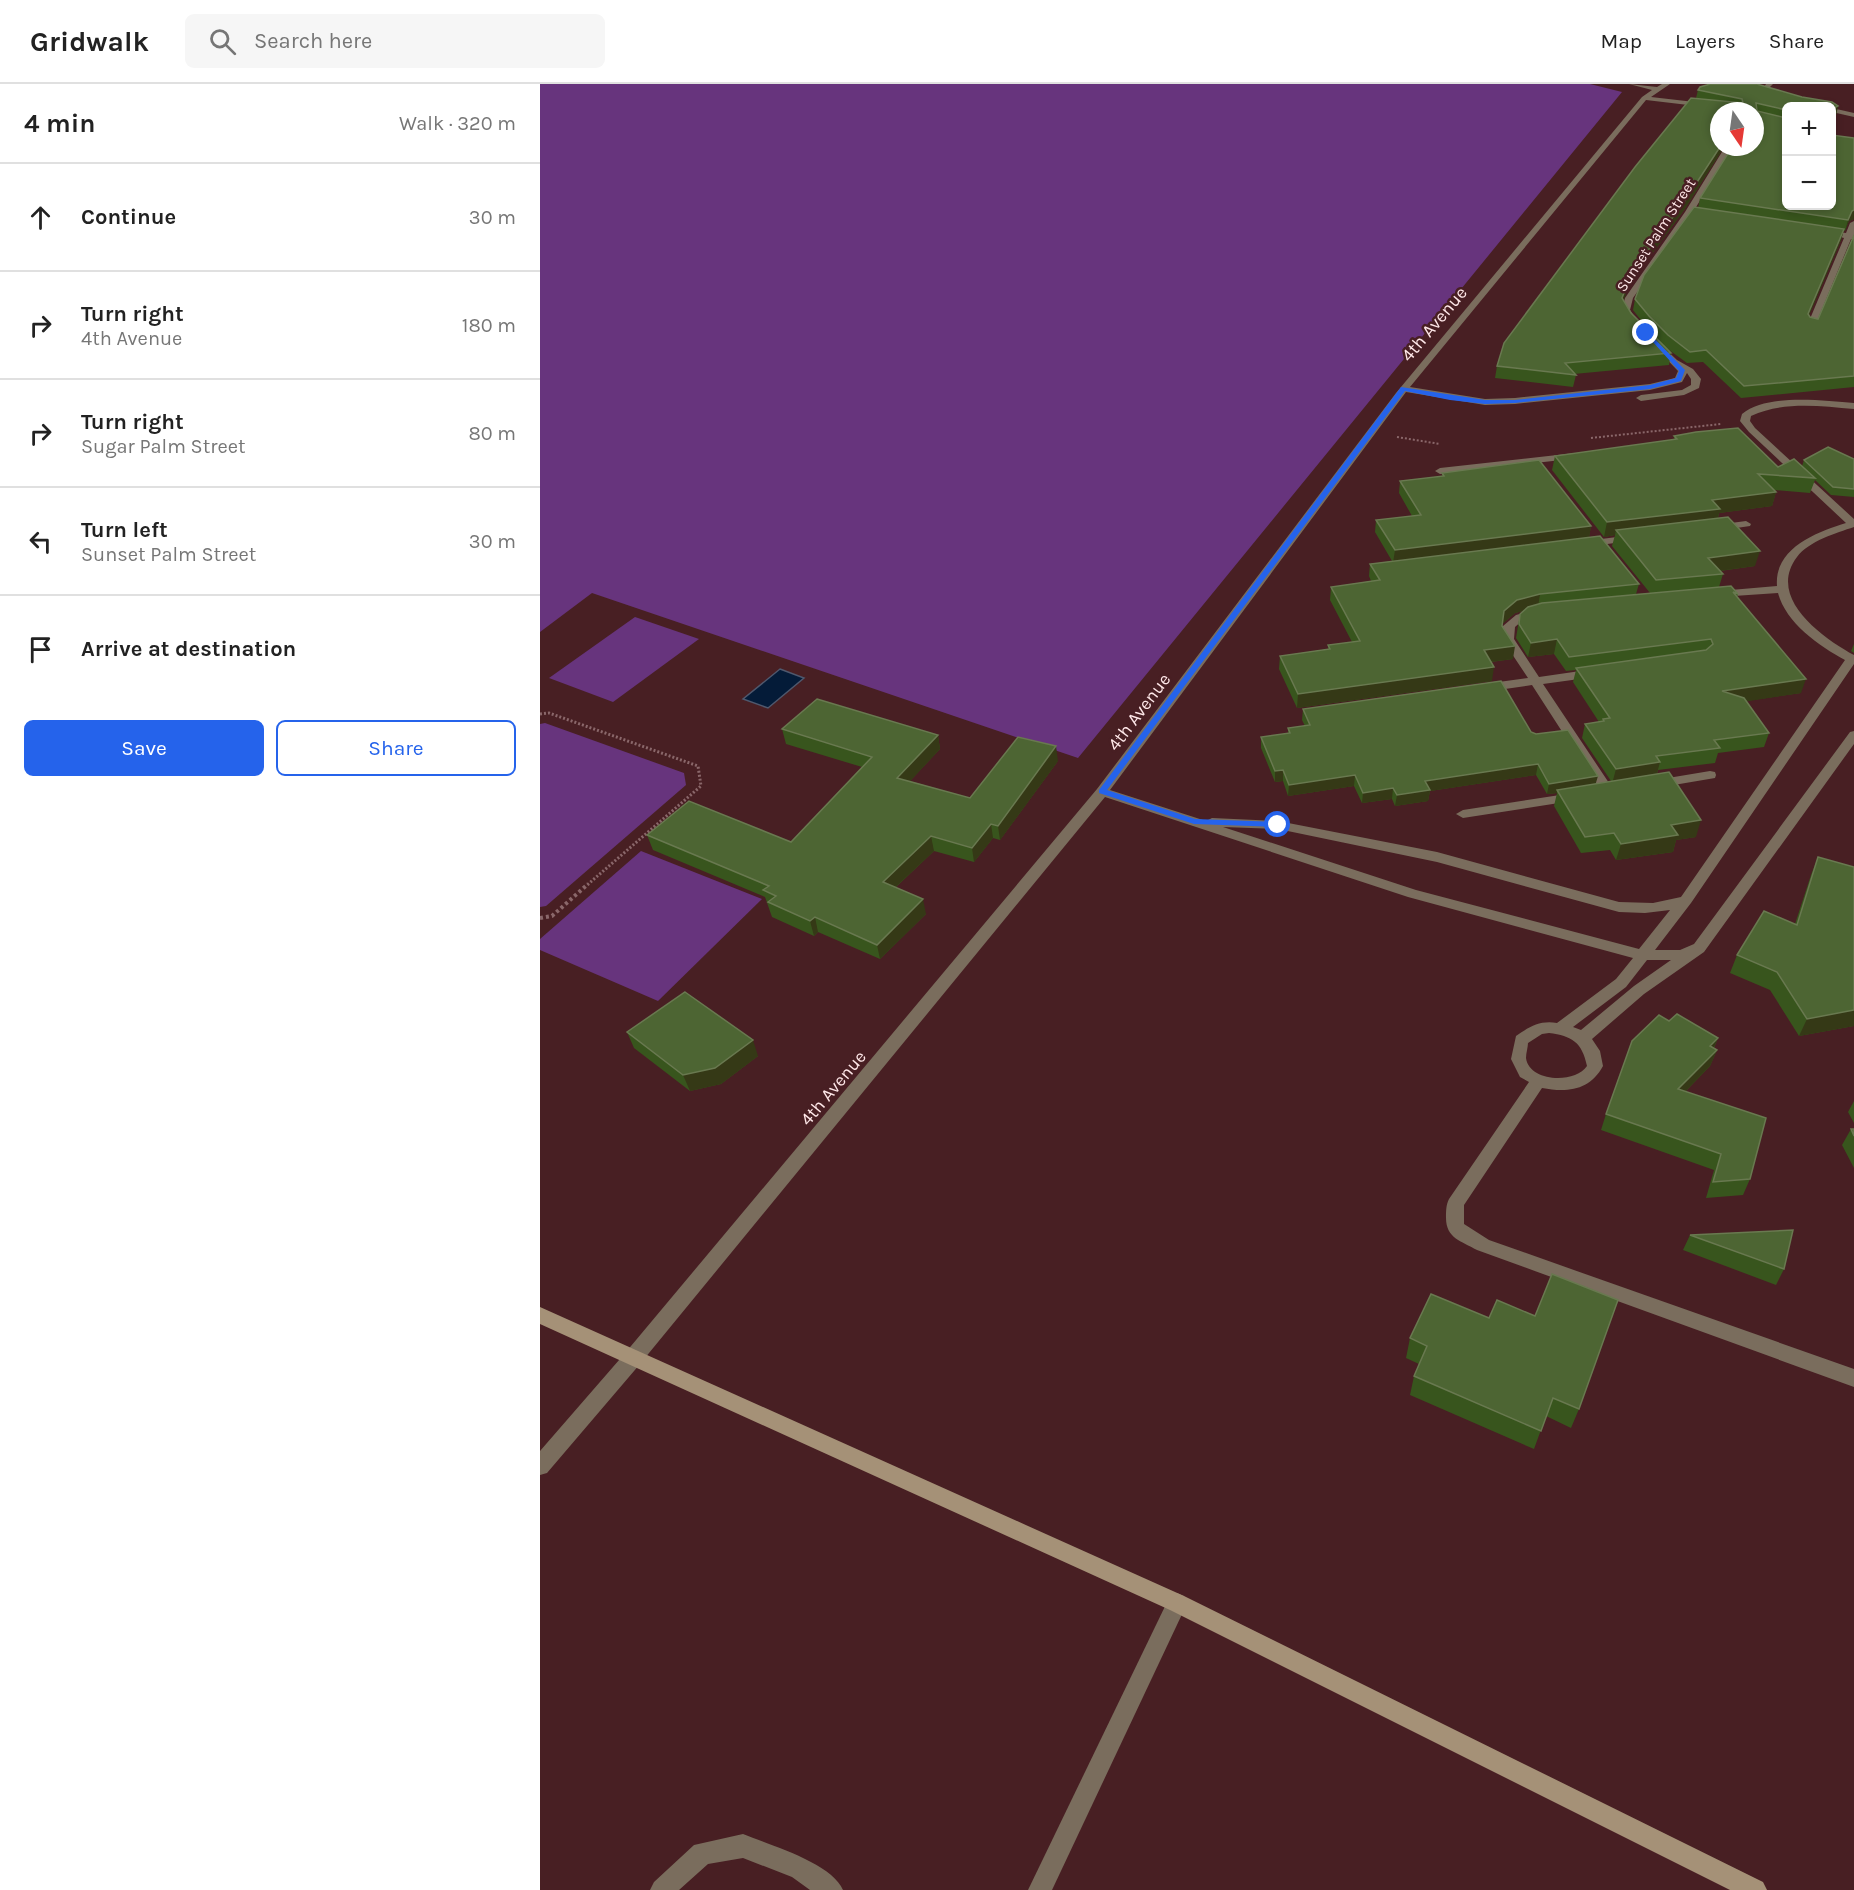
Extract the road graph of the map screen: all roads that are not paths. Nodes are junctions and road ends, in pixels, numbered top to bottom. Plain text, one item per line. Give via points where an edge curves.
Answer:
1 (1632, 84) edge
2 (1770, 84) edge
3 (1661, 86) edge
4 (1644, 98) junction
5 (1805, 102) edge
6 (1710, 106) edge
7 (1854, 108) edge
8 (1836, 111) edge
9 (1844, 113) junction
10 (1854, 115) edge
11 (1723, 156) edge
12 (1689, 212) junction
13 (1700, 213) edge
14 (1854, 223) edge
15 (1814, 230) edge
16 (1851, 236) edge
17 (1811, 326) edge
18 (1639, 327) edge
19 (1653, 340) edge
20 (1674, 360) junction
21 (1401, 392) junction
22 (1584, 405) dead end
23 (1854, 406) edge
24 (1563, 407) dead end
25 (1583, 455) edge
26 (1440, 471) edge
27 (1854, 524) edge
28 (1746, 525) dead end
29 (1701, 530) edge
30 (1646, 537) edge
31 (1578, 545) edge
32 (1782, 589) junction
33 (1703, 596) edge
34 (1549, 611) edge
35 (1853, 659) edge
36 (1607, 671) edge
37 (1537, 681) junction
38 (1468, 691) edge
39 (1854, 735) edge
40 (1710, 775) dead end
41 (1642, 786) edge
42 (1102, 792) junction
43 (1463, 814) dead end
44 (1194, 821) junction
45 (1686, 900) junction
46 (1698, 948) junction
47 (1642, 955) junction
48 (1561, 1028) junction
49 (1582, 1038) junction
50 (1539, 1080) junction
51 (540, 1316) edge
52 (633, 1358) junction
53 (1854, 1378) edge
54 (540, 1466) edge
55 (1177, 1603) junction
56 (662, 1890) edge
57 (831, 1890) edge
58 (1040, 1890) edge
59 (1755, 1890) edge

1 - 3 street
2 - 5 street via 1765,88 1772,93
3 - 4 street, 4th Avenue
4 - 6 street
4 - 21 street, 4th Avenue
7 - 9 street
8 - 9 street
9 - 10 street
11 - 12 street, Sunset Palm Street
12 - 13 street
12 - 18 street, Sunset Palm Street via 1629,298 1626,310
14 - 16 street
15 - 16 street
16 - 17 street
19 - 20 street
20 - 21 street via 1683,371 1678,380 1666,384 1554,398 1485,402
20 - 22 street via 1690,371 1696,386 1684,392
21 - 24 street via 1445,405 1487,409
21 - 42 street, 4th Avenue
23 - 27 street via 1758,408 1747,414 1745,421
25 - 26 street via 1540,465
27 - 32 street via 1821,536 1794,553 1782,576
28 - 29 street
30 - 31 street
32 - 33 street
32 - 35 street via 1787,604 1811,633
34 - 37 street via 1520,617 1509,626 1508,639
35 - 45 street
36 - 37 street
37 - 38 street
37 - 43 street via 1603,793
39 - 46 street
40 - 41 street
42 - 44 street
42 - 52 street, 4th Avenue
44 - 45 street via 1278,825 1437,856 1619,907 1645,910
44 - 47 street via 1413,894
45 - 47 street
46 - 47 street via 1681,955
46 - 49 street
47 - 48 street via 1621,982
48 - 49 street
48 - 50 street via 1538,1029 1521,1040 1518,1057 1522,1066
49 - 50 street via 1594,1055 1592,1072 1576,1084
50 - 53 street via 1455,1204 1455,1228 1483,1245
51 - 52 main road
52 - 54 street, 4th Avenue
52 - 55 main road
55 - 58 street
55 - 59 main road
56 - 57 street via 702,1853 743,1846 800,1869

